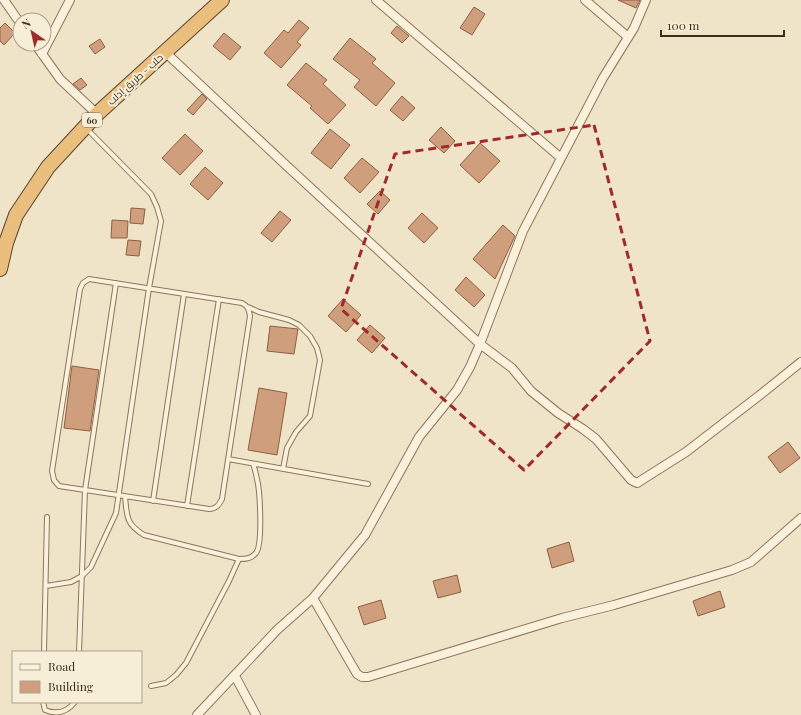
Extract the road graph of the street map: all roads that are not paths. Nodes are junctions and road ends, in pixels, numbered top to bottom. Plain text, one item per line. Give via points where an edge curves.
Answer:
1 (4, 0) edge
2 (70, 0) edge
3 (222, 0) edge
4 (376, 0) edge
5 (585, 0) edge
6 (646, 0) edge
7 (12, 12) edge
8 (628, 37) junction
9 (165, 52) junction
10 (42, 54) joint
11 (97, 114) junction
12 (85, 127) junction
13 (561, 158) junction
14 (0, 269) edge
15 (116, 283) junction
16 (149, 288) junction
17 (184, 294) junction
18 (219, 299) junction
19 (248, 307) junction
20 (480, 344) junction
21 (801, 362) edge
22 (228, 459) junction
23 (253, 464) junction
24 (283, 469) junction
25 (368, 484) dead end
26 (85, 490) junction
27 (118, 495) junction
28 (125, 496) junction
29 (153, 500) junction
30 (187, 506) junction
31 (47, 517) dead end
32 (801, 518) edge
33 (239, 559) junction
34 (82, 576) junction
35 (46, 586) junction
36 (313, 598) junction
37 (44, 651) edge
38 (79, 651) edge
39 (235, 676) junction
40 (151, 686) dead end
41 (43, 703) edge
42 (74, 703) edge
43 (197, 715) edge
44 (256, 715) edge

1 - 7 street
2 - 10 street
3 - 9 highway, حلب - طريق إدلب / 60
4 - 13 street
5 - 8 street
6 - 8 street
8 - 13 street via 603,78
9 - 11 highway, حلب - طريق إدلب / 60
9 - 20 street
10 - 11 street via 60,80
11 - 12 highway, حلب - طريق إدلب / 60
12 - 14 highway, حلب - طريق إدلب / 60 via 48,167 16,214
12 - 16 lane via 151,194 157,207 161,221
13 - 20 street via 523,231
15 - 16 lane
15 - 26 lane
15 - 26 lane via 89,279 81,286 52,471 59,486
16 - 17 lane
16 - 27 lane
17 - 18 lane
17 - 29 lane
18 - 19 lane via 242,303
18 - 30 lane
19 - 22 lane via 250,316
19 - 24 lane via 299,325 310,336 320,360 310,416 296,432 287,448
20 - 21 street via 512,368 536,396 596,439 631,480 637,483 686,452
20 - 36 street via 457,390 419,437 365,535
22 - 23 lane
22 - 30 lane via 222,499 217,507 209,509
23 - 24 lane
23 - 33 lane via 258,480 259,544 256,553 249,559
24 - 25 lane
26 - 27 lane
26 - 34 lane
27 - 28 lane
27 - 34 lane via 116,513 110,527 91,567
28 - 29 lane
28 - 33 lane via 129,521 134,529 144,535
29 - 30 lane
31 - 35 lane
32 - 36 street via 751,562 732,570 368,677 357,674
33 - 40 lane via 186,663 166,683
34 - 35 lane via 71,582
34 - 38 lane
35 - 37 lane
36 - 39 street via 277,630
39 - 43 street
39 - 44 street
41 - 42 lane via 45,710 51,713 61,712

